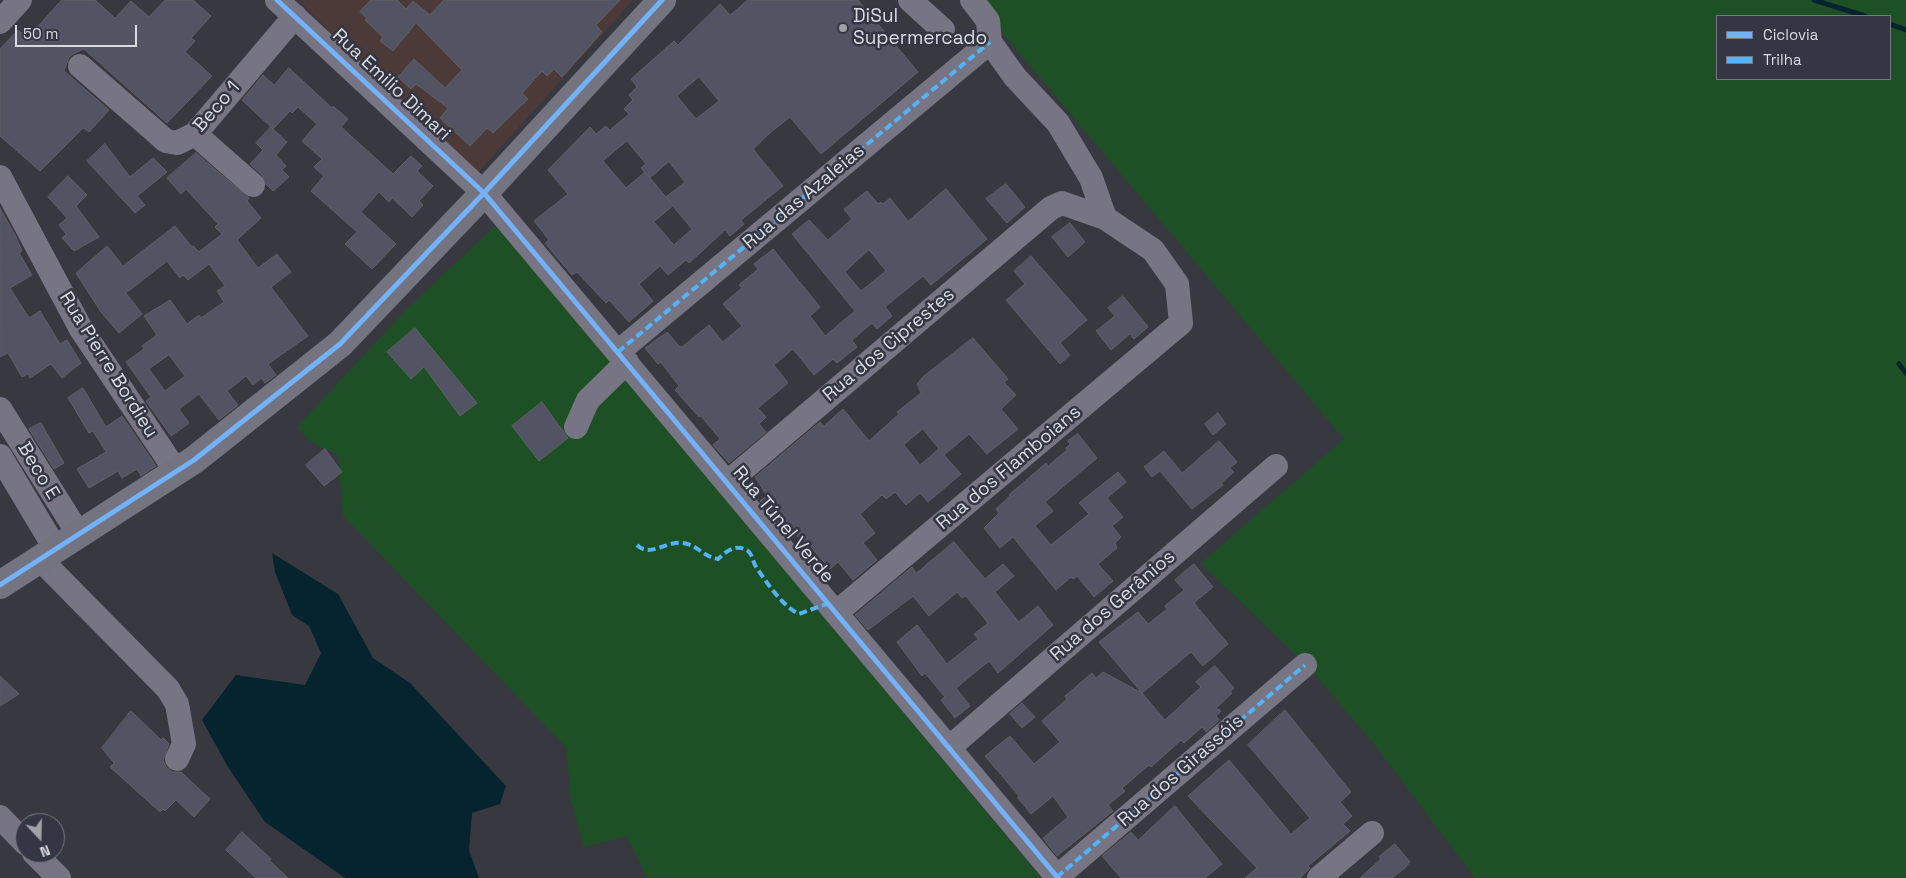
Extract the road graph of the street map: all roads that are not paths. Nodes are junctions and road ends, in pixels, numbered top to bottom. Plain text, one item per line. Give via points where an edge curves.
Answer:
1 (20, 0) edge
2 (277, 0) edge
3 (910, 0) edge
4 (972, 0) edge
5 (651, 4) edge
6 (294, 16) junction
7 (0, 22) edge
8 (943, 30) dead end
9 (990, 42) junction
10 (80, 66) dead end
11 (195, 134) junction
12 (0, 177) edge
13 (253, 185) dead end
14 (484, 193) junction
15 (1105, 218) junction
16 (622, 357) junction
17 (0, 409) edge
18 (576, 427) dead end
19 (0, 456) edge
20 (1276, 466) dead end
21 (176, 471) junction
22 (728, 482) junction
23 (78, 533) junction
24 (48, 553) junction
25 (0, 585) edge
26 (837, 612) junction
27 (1304, 665) dead end
28 (950, 746) junction
29 (177, 759) dead end
30 (0, 817) edge
31 (15, 833) edge
32 (1372, 833) dead end
33 (1058, 878) edge
34 (1319, 878) edge

1 - 7 street
2 - 6 street, Rua Emilio Dimari
3 - 8 street
4 - 9 street via 988,21
5 - 14 main road
6 - 11 street, Beco 1
6 - 14 street, Rua Emilio Dimari
9 - 15 street via 1015,77 1058,123 1091,178
9 - 16 street, Rua das Azaleias
10 - 11 street, Beco 1 via 166,141 177,143
11 - 13 street
12 - 21 street, Rua Pierre Bordieu via 81,329
14 - 16 street, Rua Túnel Verde
14 - 21 main road via 340,344
15 - 22 street, Rua dos Ciprestes via 1062,203 1051,208
15 - 26 street, Rua dos Flamboians via 1154,250 1177,284 1181,323
16 - 18 street, Rua das Azaleias via 588,400
16 - 22 street, Rua Túnel Verde
17 - 23 street, Beco E
19 - 24 street
20 - 28 street, Rua dos Gerânios
21 - 23 main road
22 - 26 street, Rua Túnel Verde
23 - 24 main road
24 - 25 main road
24 - 29 street via 168,688 177,704 184,744
26 - 28 street, Rua Túnel Verde
27 - 33 street, Rua dos Girassóis
28 - 33 street, Rua Túnel Verde
30 - 31 street
32 - 34 street

